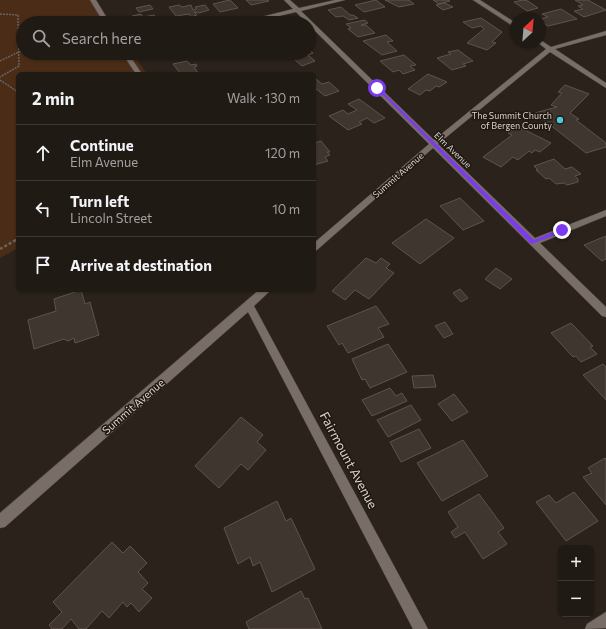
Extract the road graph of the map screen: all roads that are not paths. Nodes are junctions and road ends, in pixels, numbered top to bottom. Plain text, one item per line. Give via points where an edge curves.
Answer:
1 (92, 0) edge
2 (287, 0) edge
3 (342, 0) edge
4 (476, 0) edge
5 (297, 10) junction
6 (102, 16) edge
7 (271, 16) edge
8 (303, 16) edge
9 (510, 22) edge
10 (316, 29) edge
11 (606, 32) edge
12 (546, 46) edge
13 (550, 49) junction
14 (130, 60) edge
15 (138, 72) edge
16 (606, 86) edge
17 (433, 144) junction
18 (606, 213) edge
19 (533, 242) junction
20 (316, 246) edge
21 (256, 296) edge
22 (606, 314) edge
23 (0, 522) edge
24 (606, 619) edge
25 (422, 629) edge
26 (592, 629) edge

1 - 6 street
2 - 5 street, Elm Avenue
3 - 5 street
4 - 9 street
5 - 7 street
5 - 8 street, Elm Avenue
10 - 17 street, Elm Avenue
11 - 13 street, Summit Avenue
12 - 13 street
13 - 16 street
13 - 17 street, Summit Avenue
14 - 15 street
17 - 19 street, Elm Avenue
17 - 20 street, Summit Avenue
18 - 19 street
19 - 22 street, Elm Avenue
21 - 23 street, Summit Avenue
21 - 25 street, Fairmount Avenue
24 - 26 street

